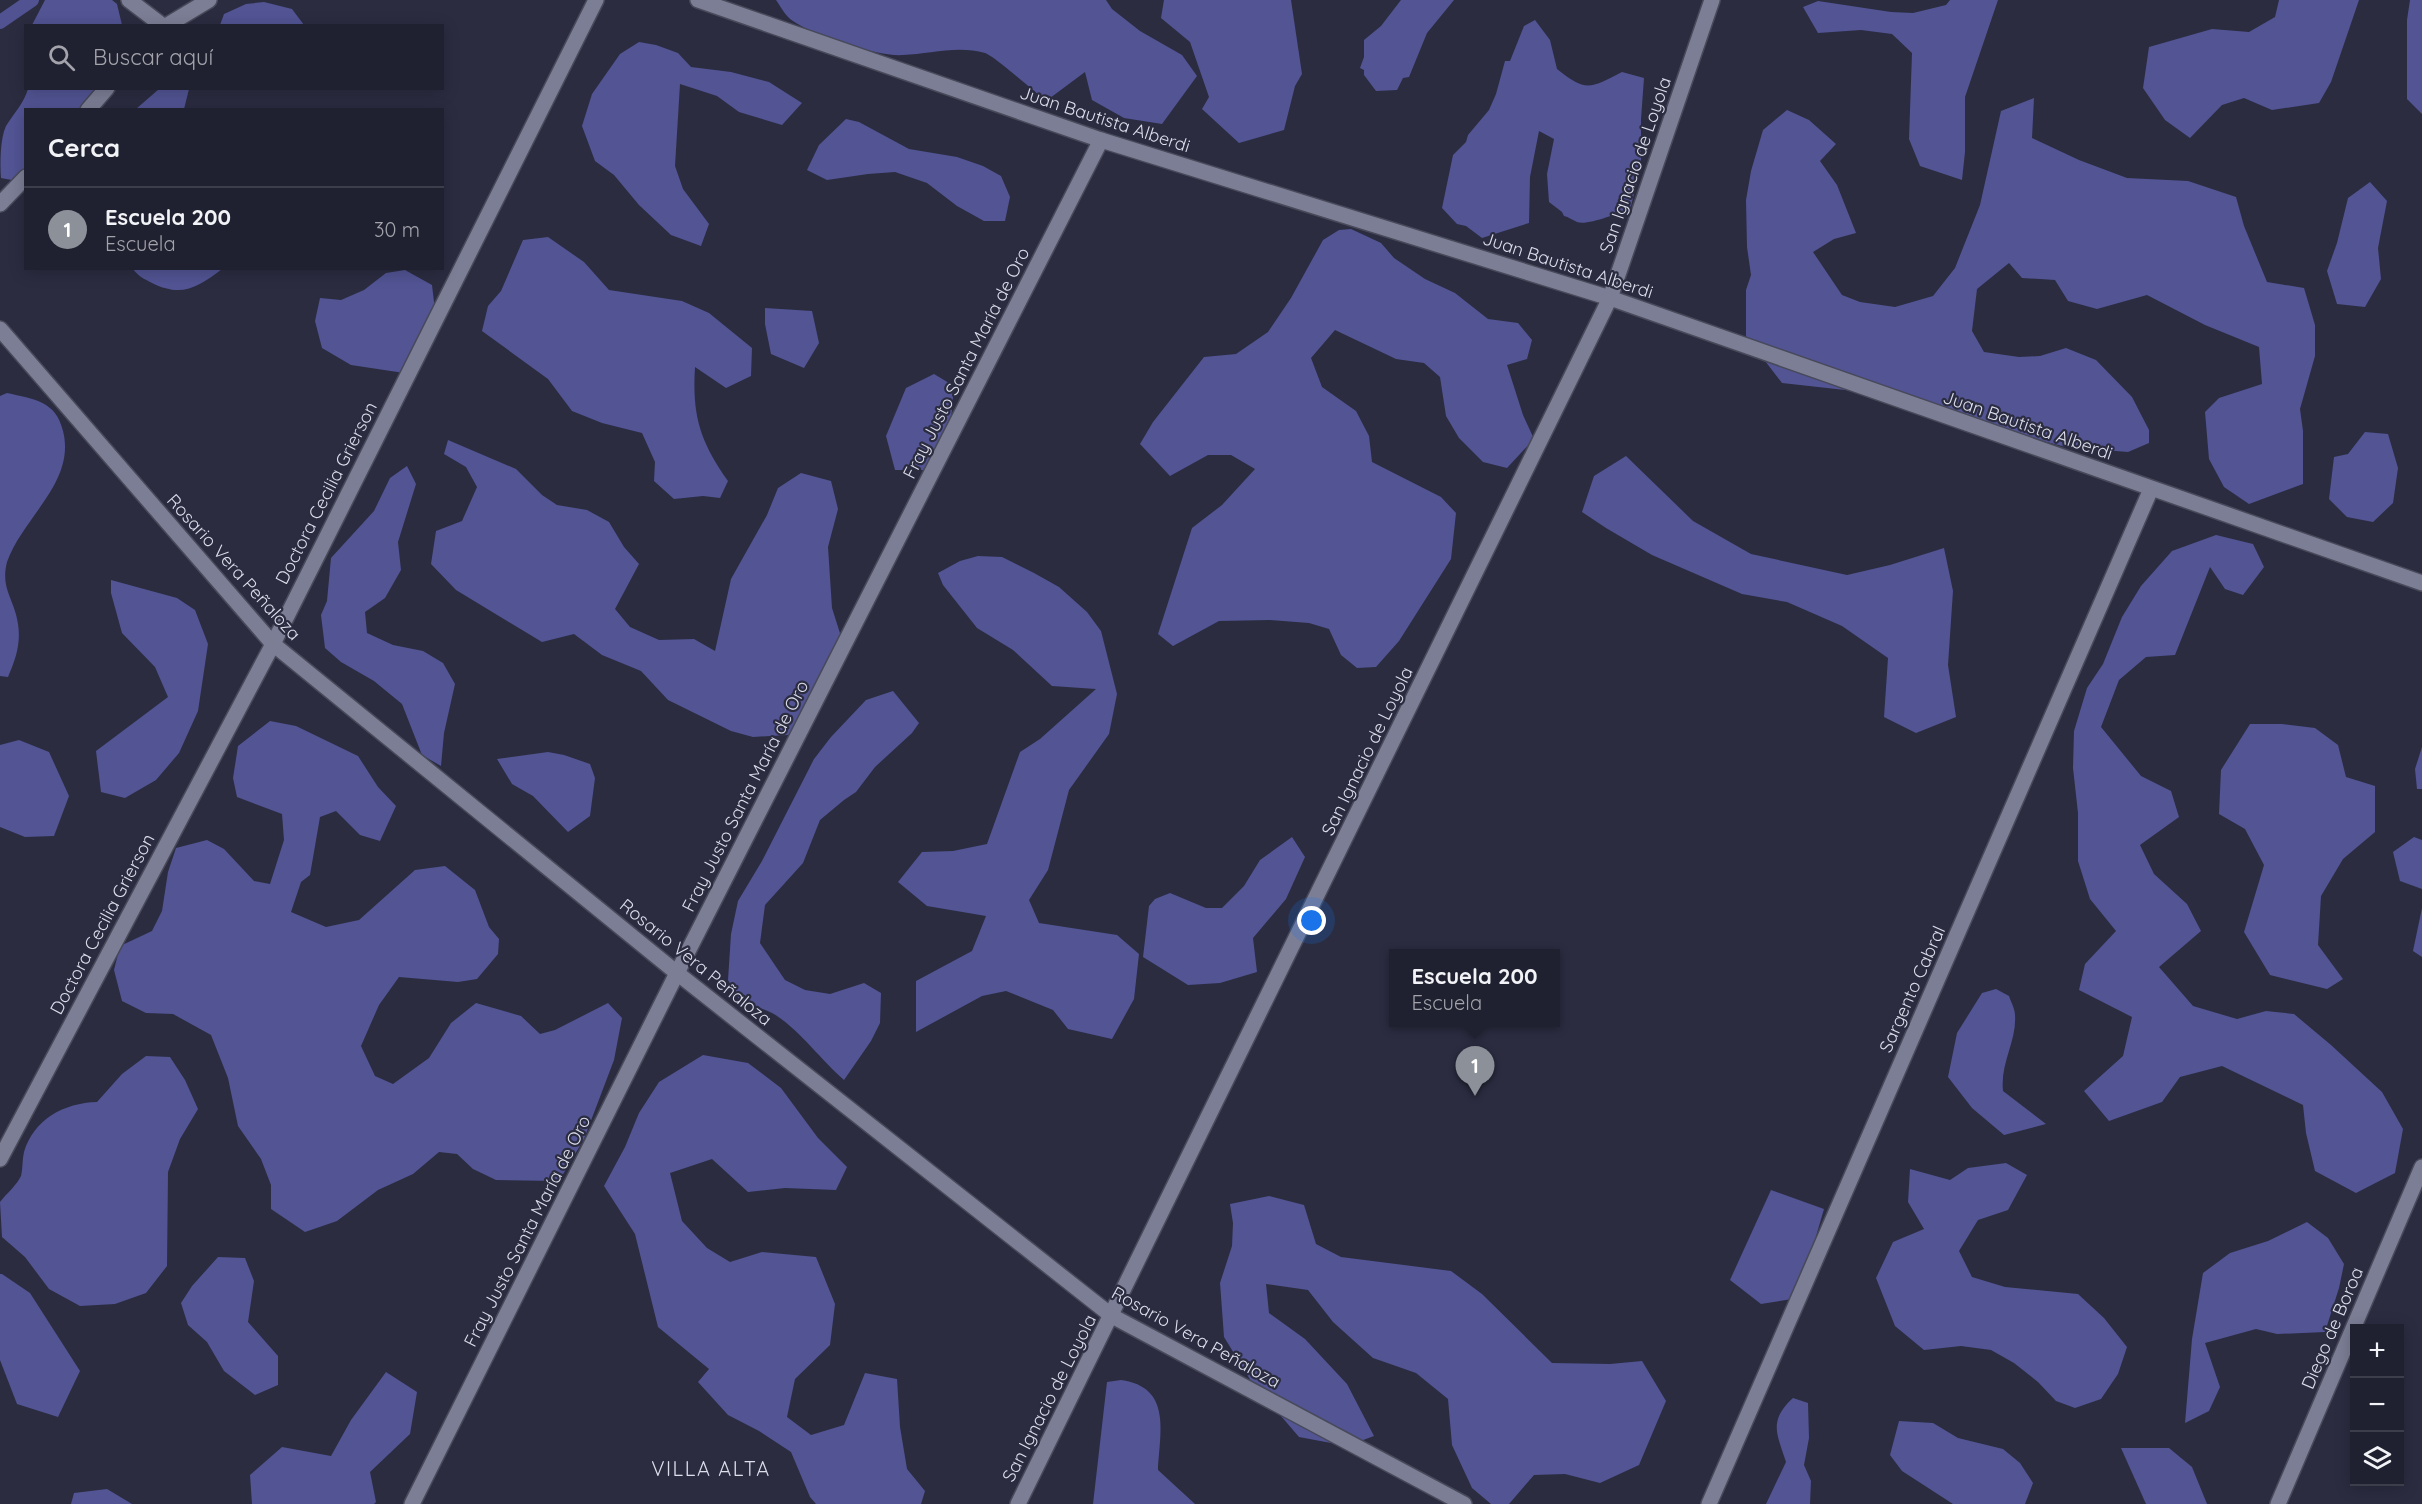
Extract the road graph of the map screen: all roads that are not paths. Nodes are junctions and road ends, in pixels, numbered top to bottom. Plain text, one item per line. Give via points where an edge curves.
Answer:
1 (129, 0) edge
2 (209, 0) edge
3 (596, 0) edge
4 (698, 0) edge
5 (1712, 0) edge
6 (161, 24) edge
7 (167, 24) edge
8 (105, 90) edge
9 (90, 108) edge
10 (1101, 140) junction
11 (24, 179) edge
12 (0, 204) edge
13 (1610, 298) junction
14 (0, 329) edge
15 (2151, 489) junction
16 (2422, 583) edge
17 (273, 644) junction
18 (677, 973) junction
19 (0, 1159) edge
20 (2422, 1167) edge
21 (1112, 1316) junction
22 (412, 1504) edge
23 (1018, 1504) edge
24 (1464, 1504) edge
25 (1709, 1504) edge
26 (2278, 1504) edge

1 - 6 street
2 - 7 street
3 - 17 street, Doctora Cecilia Grierson
4 - 10 street, Juan Bautista Alberdi
5 - 13 street, San Ignacio de Loyola
8 - 9 street
10 - 13 street, Juan Bautista Alberdi
10 - 18 street, Fray Justo Santa María de Oro
11 - 12 street
13 - 15 street, Juan Bautista Alberdi
13 - 21 street, San Ignacio de Loyola
14 - 17 street, Rosario Vera Peñaloza
15 - 16 street, Juan Bautista Alberdi
15 - 25 street, Sargento Cabral
17 - 18 street, Rosario Vera Peñaloza
17 - 19 street, Doctora Cecilia Grierson
18 - 21 street, Rosario Vera Peñaloza
18 - 22 street, Fray Justo Santa María de Oro
20 - 26 street, Diego de Boroa
21 - 23 street, San Ignacio de Loyola
21 - 24 street, Rosario Vera Peñaloza

